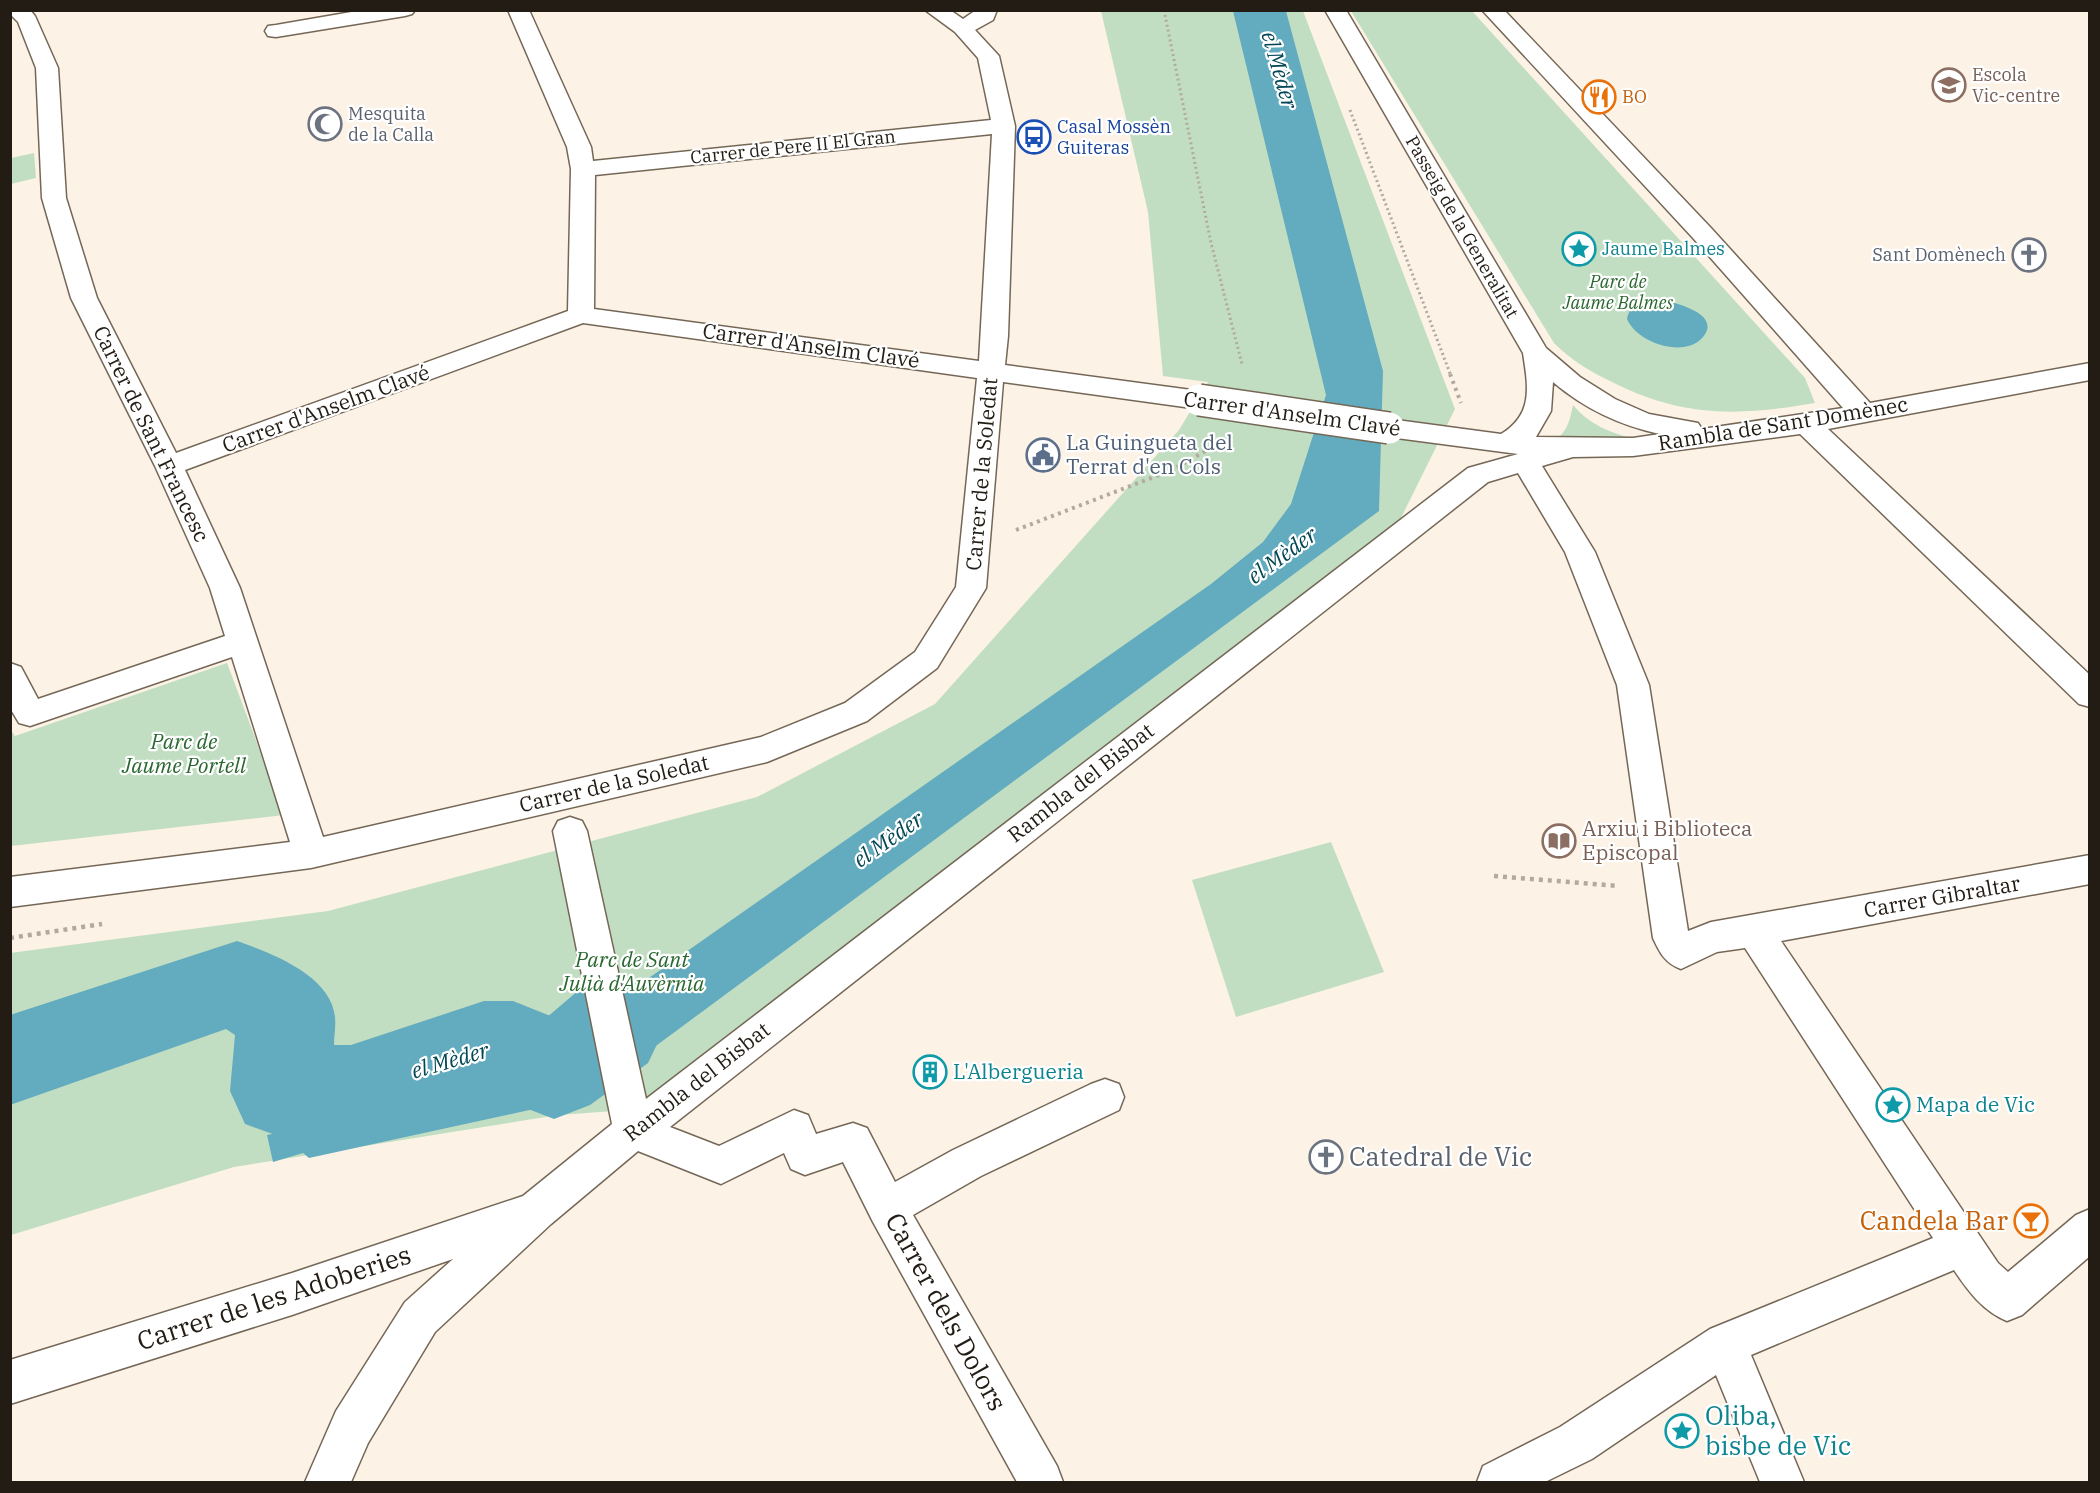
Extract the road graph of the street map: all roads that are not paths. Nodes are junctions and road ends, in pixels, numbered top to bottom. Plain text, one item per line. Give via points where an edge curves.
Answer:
1 (18, 10) edge
2 (405, 10) edge
3 (518, 10) edge
4 (935, 10) edge
5 (987, 10) edge
6 (1335, 10) edge
7 (1492, 10) edge
8 (962, 28) junction
9 (276, 32) dead end
10 (1004, 126) junction
11 (583, 169) junction
12 (581, 315) junction
13 (1536, 353) junction
14 (991, 371) junction
15 (2090, 371) edge
16 (1863, 413) junction
17 (1806, 424) junction
18 (1744, 434) junction
19 (1572, 448) joint
20 (1516, 453) junction
21 (169, 466) junction
22 (243, 642) junction
23 (10, 675) edge
24 (2090, 695) edge
25 (570, 831) dead end
26 (311, 854) junction
27 (2090, 869) edge
28 (10, 892) edge
29 (1754, 931) junction
30 (1105, 1097) dead end
31 (620, 1141) junction
32 (887, 1208) junction
33 (537, 1210) junction
34 (2090, 1229) edge
35 (1962, 1246) junction
36 (1725, 1344) junction
37 (10, 1382) edge
38 (328, 1482) edge
39 (1041, 1482) edge
40 (1499, 1482) edge
41 (1782, 1482) edge

1 - 21 street, Carrer de Sant Francesc via 28,20 47,68 54,198 84,297
2 - 9 street
3 - 11 street via 579,147
4 - 8 street, Carrer de la Soledat
5 - 8 street via 986,16
6 - 13 street, Passeig de la Generalitat
7 - 16 street via 1702,233
8 - 10 street, Carrer de la Soledat via 988,56
10 - 11 street, Carrer de Pere II El Gran
10 - 14 street, Carrer de la Soledat via 996,336
11 - 12 street
12 - 14 street, Carrer d'Anselm Clavé
12 - 21 street, Carrer d'Anselm Clavé
13 - 18 street via 1606,408 1658,427
13 - 20 street, Passeig de la Generalitat via 1541,382 1538,405
14 - 20 street, Carrer d'Anselm Clavé, bridge via 1475,440
14 - 26 street, Carrer de la Soledat via 971,588 926,660 856,712 767,749
15 - 16 street, Rambla de Sant Domènec
16 - 17 street, Rambla de Sant Domènec
17 - 18 street, Rambla de Sant Domènec
17 - 24 street
18 - 19 street, Rambla de Sant Domènec via 1633,447
19 - 20 street, Rambla del Bisbat
20 - 29 street, Carrer Gibraltar via 1580,552 1633,685 1671,938 1681,953 1711,937
20 - 31 street, Rambla del Bisbat via 1478,476
21 - 22 street, Carrer de Sant Francesc via 225,588
22 - 23 street via 30,714
22 - 26 street, Carrer de Sant Francesc
25 - 31 street
26 - 28 street, Carrer de la Soledat
27 - 29 street, Carrer Gibraltar
29 - 35 street
30 - 32 street via 967,1163
31 - 32 street, Carrer dels Dolors via 721,1165 794,1128 805,1156 853,1141
31 - 33 street, Rambla del Bisbat
32 - 39 street, Carrer dels Dolors
33 - 37 street, Carrer de les Adoberies via 292,1294
33 - 38 street, Rambla del Bisbat via 420,1317 352,1427
34 - 35 street via 2007,1300 1983,1277
35 - 36 street
36 - 40 street via 1576,1443
36 - 41 street

